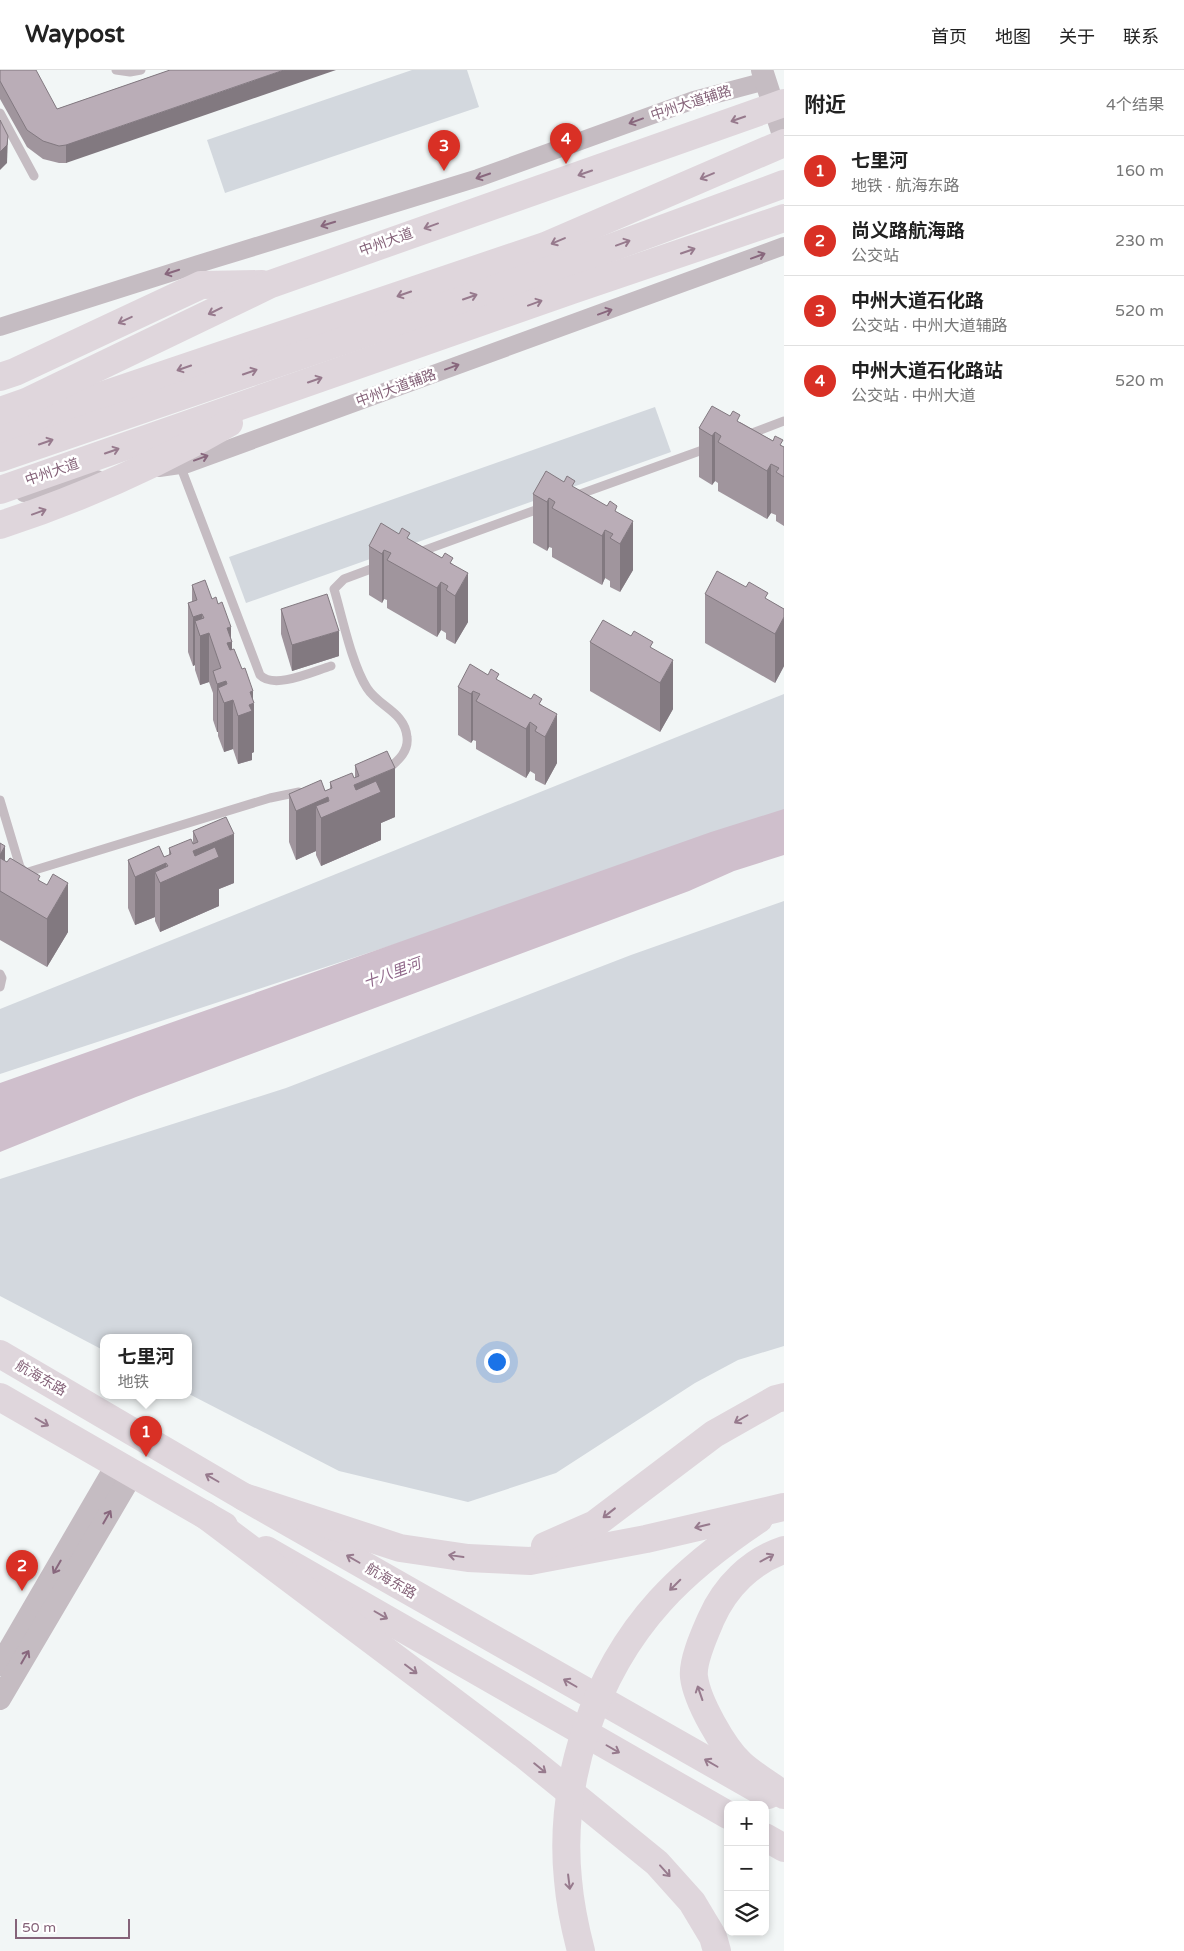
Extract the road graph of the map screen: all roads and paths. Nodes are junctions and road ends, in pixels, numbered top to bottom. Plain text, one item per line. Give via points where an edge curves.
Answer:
1 (116, 70) edge
2 (141, 70) edge
3 (771, 76) edge
4 (784, 103) edge
5 (0, 113) edge
6 (784, 138) edge
7 (784, 143) edge
8 (34, 176) dead end
9 (784, 184) edge
10 (784, 218) edge
11 (784, 246) edge
12 (271, 284) junction
13 (0, 327) edge
14 (0, 376) edge
15 (283, 392) junction
16 (0, 411) edge
17 (784, 421) edge
18 (0, 430) edge
19 (737, 438) edge
20 (718, 445) edge
21 (0, 458) edge
22 (180, 465) junction
23 (0, 490) edge
24 (0, 502) edge
25 (559, 502) edge
26 (550, 505) edge
27 (0, 525) edge
28 (409, 556) edge
29 (390, 562) edge
30 (331, 666) dead end
31 (380, 776) edge
32 (306, 791) edge
33 (0, 800) edge
34 (0, 974) edge
35 (0, 987) edge
36 (0, 1354) edge
37 (784, 1397) edge
38 (0, 1398) edge
39 (125, 1469) junction
40 (244, 1497) junction
41 (784, 1506) edge
42 (204, 1514) junction
43 (784, 1550) edge
44 (498, 1560) junction
45 (0, 1665) edge
46 (0, 1699) edge
47 (784, 1795) edge
48 (784, 1805) edge
49 (724, 1813) edge
50 (769, 1839) edge
51 (784, 1848) edge
52 (581, 1951) edge
53 (717, 1951) edge

1 - 2 lane
3 - 6 street
3 -> 13 street, 中州大道辅路 via 694,100 478,178
4 -> 12 main road, 中州大道
5 - 8 lane
7 -> 18 main road via 545,246
21 -> 9 main road via 550,270
15 -> 10 main road, 中州大道
22 -> 11 street, 中州大道辅路
12 -> 14 main road via 201,285 15,372
12 -> 16 main road, 中州大道 via 26,402
23 -> 15 main road, 中州大道
27 -> 15 main road via 78,498 194,443
17 - 19 lane
20 - 25 lane
22 - 24 street, 中州大道辅路 via 32,491
22 - 30 lane via 260,675 279,682
26 - 28 lane
29 - 31 lane via 344,579 334,588 355,660 367,688 405,724 407,744 402,756
32 - 33 lane via 270,798 25,873 20,867
34 - 35 lane
40 -> 36 main road, 航海东路
37 -> 44 main road via 714,1434 595,1524 535,1550
38 -> 39 main road
39 - 42 main road
39 -> 45 street
46 -> 39 street
44 -> 40 main road via 400,1548
48 -> 40 main road, 航海东路
41 -> 44 main road via 646,1539 530,1561
41 -> 52 main road via 728,1540 690,1570 641,1623 611,1672 585,1735 569,1798 566,1834 568,1880
42 -> 49 main road
42 -> 53 main road via 523,1754 657,1863 692,1902 713,1937
47 -> 43 main road via 740,1763 725,1744 708,1717 694,1676 699,1647 725,1593 748,1569
50 - 51 main road

